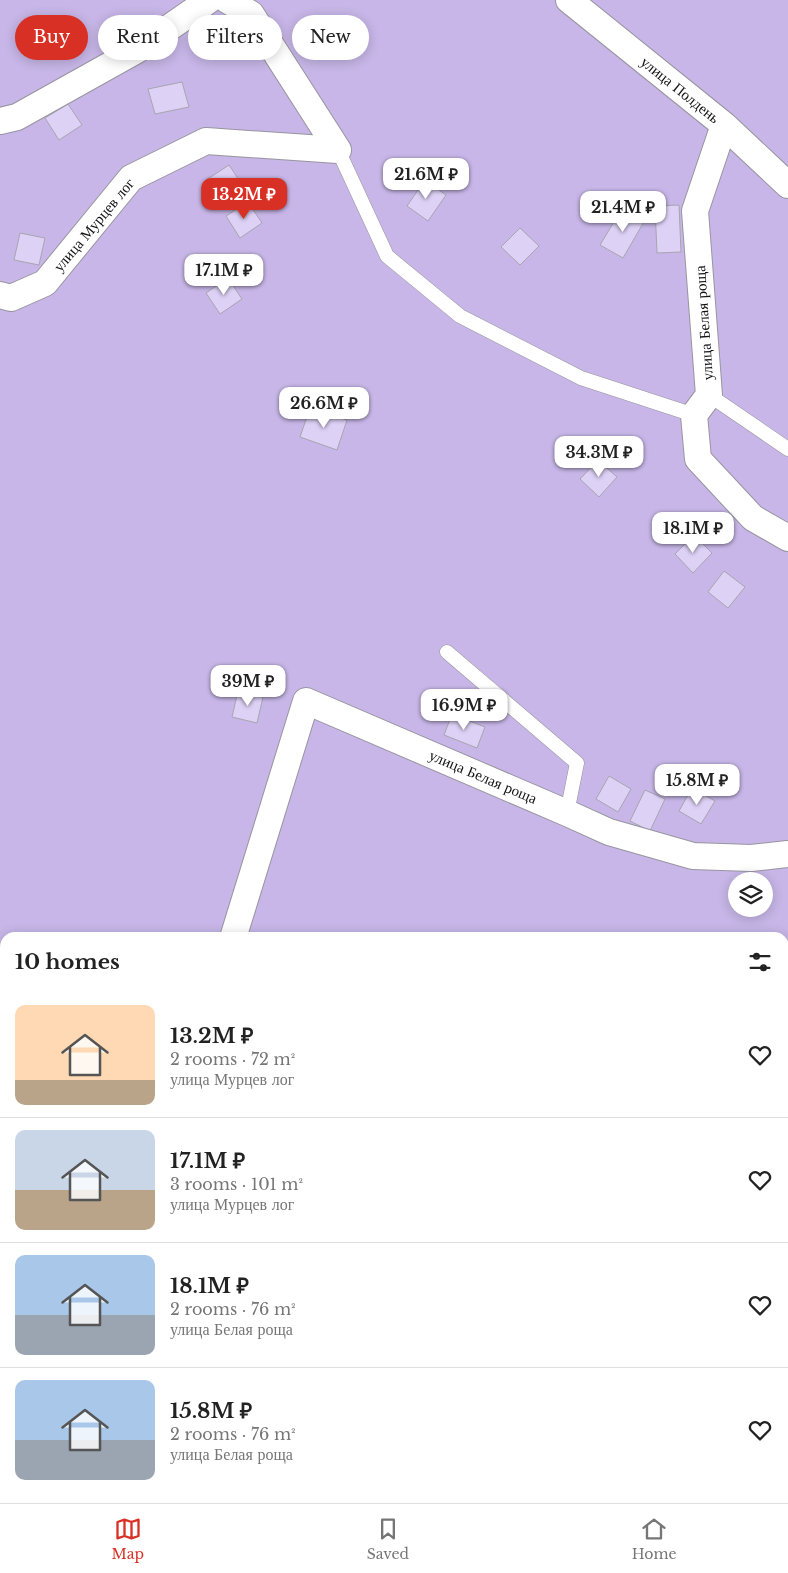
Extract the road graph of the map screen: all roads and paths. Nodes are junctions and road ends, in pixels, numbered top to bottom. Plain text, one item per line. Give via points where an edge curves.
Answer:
1 (209, 0) edge
2 (227, 0) edge
3 (569, 0) edge
4 (0, 121) edge
5 (724, 125) junction
6 (338, 150) junction
7 (788, 185) edge
8 (0, 295) edge
9 (702, 405) junction
10 (788, 449) edge
11 (788, 538) edge
12 (447, 652) dead end
13 (567, 813) junction
14 (788, 854) edge
15 (235, 932) edge

1 - 4 street via 137,50 17,117
2 - 6 street via 251,14
3 - 5 street, улица Полдень
5 - 7 street, улица Полдень
5 - 9 street, улица Белая роща via 695,211
6 - 8 street, улица Мурцев лог via 206,141 131,178 45,283 11,298
6 - 9 lane via 387,256 460,316 581,378
9 - 10 lane
9 - 11 street, улица Белая роща via 698,459 753,518
12 - 13 lane via 577,763
13 - 14 street, улица Белая роща via 609,832 693,856 751,858
13 - 15 street, улица Белая роща via 306,701

